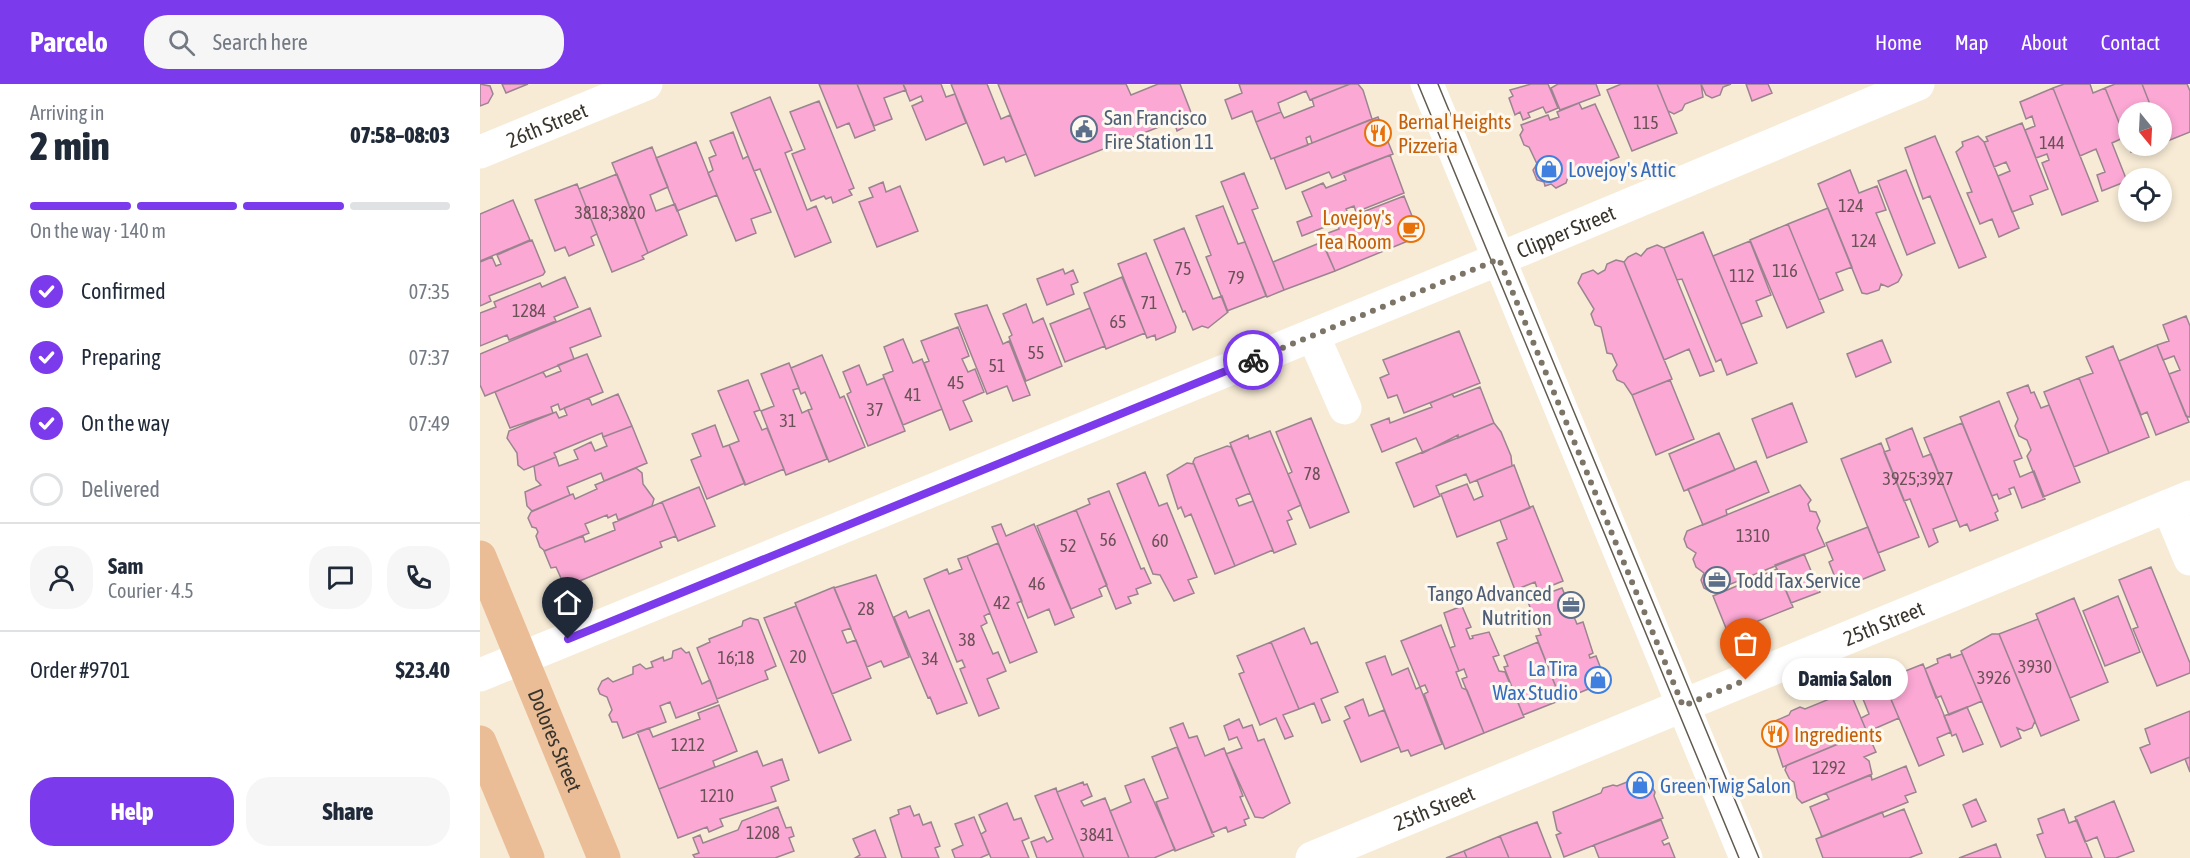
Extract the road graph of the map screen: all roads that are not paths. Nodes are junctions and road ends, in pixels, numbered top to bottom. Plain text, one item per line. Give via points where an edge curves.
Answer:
1 (645, 84) edge
2 (1427, 84) edge
3 (1918, 84) edge
4 (480, 152) edge
5 (1499, 259) junction
6 (1313, 335) junction
7 (1345, 408) dead end
8 (2179, 502) edge
9 (480, 557) edge
10 (2190, 559) edge
11 (522, 657) junction
12 (480, 675) edge
13 (1683, 706) junction
14 (480, 742) edge
15 (528, 858) edge
16 (604, 858) edge
17 (1312, 858) edge
18 (1746, 858) edge

1 - 4 street, 26th Street
2 - 5 street
3 - 5 street, Clipper Street
5 - 6 street, Clipper Street
5 - 13 street
6 - 7 street
6 - 11 street, Clipper Street
8 - 10 street
8 - 13 street, 25th Street
9 - 11 main road, Dolores Street
11 - 12 street, Clipper Street
11 - 16 main road, Dolores Street
13 - 17 street, 25th Street
13 - 18 street
14 - 15 main road

